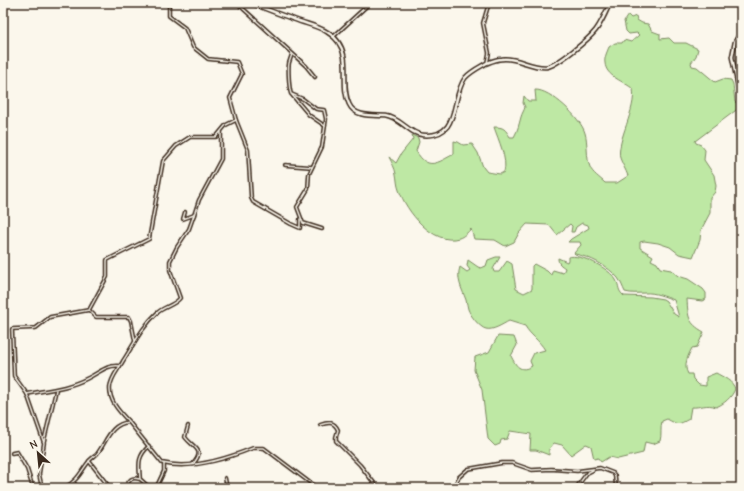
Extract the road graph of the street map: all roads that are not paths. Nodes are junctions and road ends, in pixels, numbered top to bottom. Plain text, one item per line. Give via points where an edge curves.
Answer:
1 (169, 3) edge
2 (237, 3) edge
3 (251, 3) edge
4 (370, 3) edge
5 (489, 3) edge
6 (610, 3) edge
7 (741, 32) edge
8 (333, 37) junction
9 (292, 54) junction
10 (486, 64) junction
11 (315, 77) dead end
12 (291, 94) junction
13 (741, 100) edge
14 (236, 120) junction
15 (321, 124) junction
16 (325, 126) junction
17 (324, 129) junction
18 (221, 131) junction
19 (285, 165) dead end
20 (312, 167) junction
21 (185, 212) dead end
22 (194, 215) junction
23 (300, 217) junction
24 (322, 229) dead end
25 (89, 310) junction
26 (135, 341) junction
27 (120, 366) junction
28 (56, 389) junction
29 (27, 394) junction
30 (130, 422) junction
31 (320, 425) dead end
32 (188, 426) dead end
33 (44, 442) junction
34 (149, 446) junction
35 (12, 453) dead end
36 (89, 461) junction
37 (164, 464) junction
38 (193, 464) junction
39 (594, 469) junction
40 (584, 471) junction
41 (587, 473) junction
42 (225, 478) dead end
43 (140, 479) junction
44 (74, 483) junction
45 (33, 488) edge
46 (42, 488) edge
47 (64, 488) edge
48 (78, 488) edge
49 (110, 488) edge
50 (125, 488) edge
51 (150, 488) edge
52 (156, 488) edge
53 (227, 488) edge
54 (317, 488) edge
55 (378, 488) edge
56 (453, 488) edge
57 (576, 488) edge
58 (616, 488) edge

1 - 14 street via 169,16 185,28 192,47 208,59 237,62 242,74 230,98
2 - 9 street
3 - 8 main road via 319,28
4 - 8 street
5 - 10 street via 483,23 489,53
6 - 10 main road via 590,37 558,62 547,67 502,59
7 - 13 main road via 735,42 732,57
8 - 10 main road via 339,43 344,56 349,105 363,115 394,118 422,135 444,130 452,120 465,79
9 - 11 street
9 - 12 street via 288,67
12 - 15 street via 308,115
12 - 16 street via 316,109 324,110
14 - 18 street
14 - 23 street via 248,150 253,202 300,228
15 - 16 street
15 - 17 street
16 - 17 street
17 - 20 street via 322,147
18 - 22 street via 221,159 199,200
18 - 25 street via 216,137 190,137 176,146 163,161 150,239 107,260 107,277
19 - 20 street
20 - 23 street via 308,189 298,204
21 - 22 street via 183,219
22 - 26 street via 189,229 170,261 170,270 180,298 158,312
23 - 24 street via 306,224
25 - 26 street via 96,317 129,317
25 - 29 street via 50,317 36,328 12,329 14,376
26 - 27 street
27 - 28 street via 107,367 87,379
27 - 30 street via 110,389 118,409
28 - 29 street
28 - 33 street
29 - 33 street
30 - 34 street
30 - 36 street via 120,425 107,436
31 - 55 street via 328,422 336,425 336,441
32 - 38 street via 185,437 199,452
33 - 46 street via 39,474
34 - 37 street
34 - 43 street via 139,458
35 - 45 street via 17,452 21,458
36 - 44 street
36 - 49 street
37 - 38 street
37 - 52 street via 164,471
38 - 54 street via 210,463 260,447
39 - 40 street
39 - 41 street
39 - 58 street via 600,468 613,473
40 - 41 street
40 - 56 street via 532,470 502,462 468,469 459,477
41 - 57 street
42 - 53 street
43 - 50 street via 133,477
43 - 51 street
44 - 47 street
44 - 48 street

